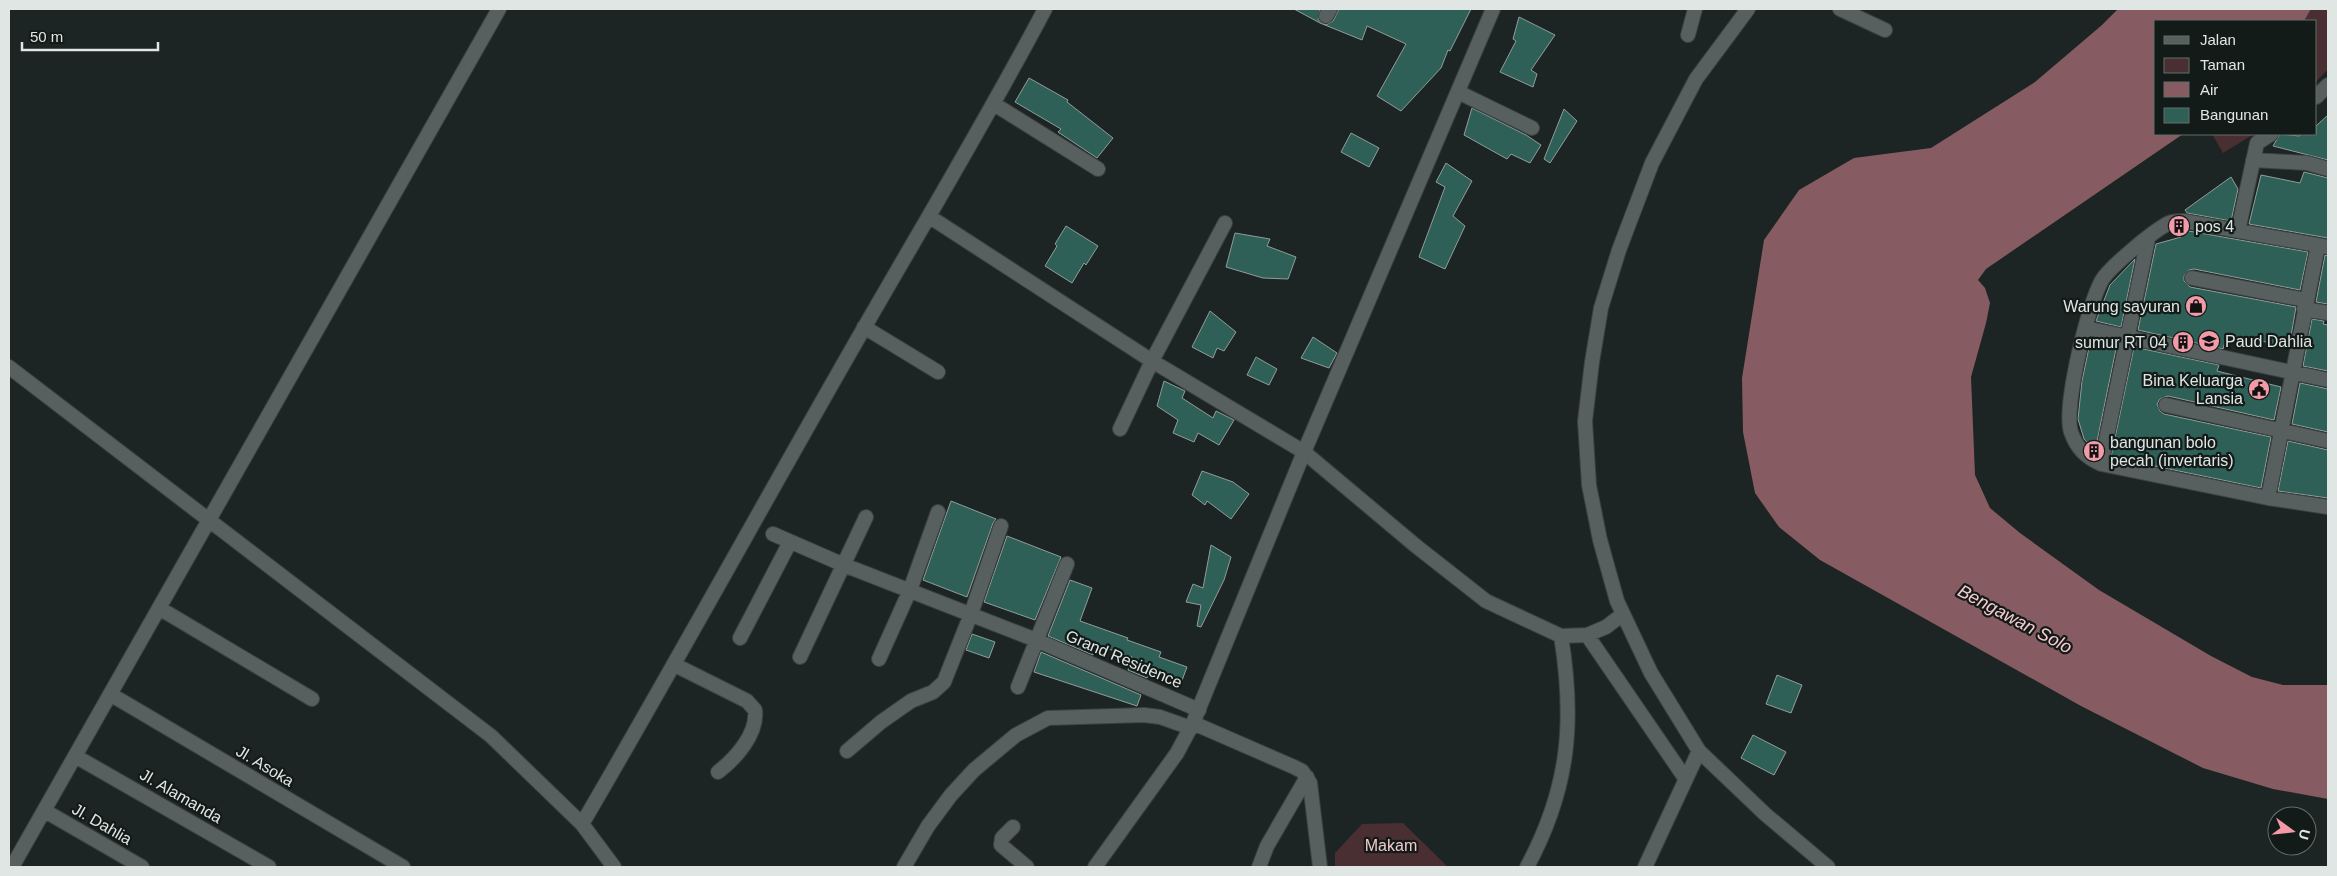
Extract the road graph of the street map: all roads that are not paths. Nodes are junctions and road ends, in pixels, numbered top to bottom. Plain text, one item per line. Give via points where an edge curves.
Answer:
1 (498, 9) edge
2 (1045, 9) edge
3 (1494, 9) edge
4 (1695, 9) edge
5 (1748, 9) edge
6 (1840, 9) edge
7 (1885, 30) dead end
8 (1688, 36) dead end
9 (2328, 85) edge
10 (1458, 92) junction
11 (2317, 96) edge
12 (994, 104) junction
13 (1532, 128) dead end
14 (2270, 135) edge
15 (2253, 160) junction
16 (2328, 169) edge
17 (1098, 170) dead end
18 (930, 217) junction
19 (1225, 223) dead end
20 (2238, 231) junction
21 (2148, 239) junction
22 (2323, 246) edge
23 (2192, 278) dead end
24 (2305, 304) junction
25 (2328, 314) edge
26 (864, 327) junction
27 (2086, 328) junction
28 (2128, 337) junction
29 (1152, 360) junction
30 (9, 368) edge
31 (938, 372) dead end
32 (2293, 373) junction
33 (2328, 380) edge
34 (2166, 405) dead end
35 (1120, 428) dead end
36 (2282, 432) junction
37 (2328, 441) edge
38 (1304, 452) junction
39 (2101, 464) junction
40 (2268, 498) junction
41 (2328, 507) edge
42 (938, 512) dead end
43 (866, 517) dead end
44 (209, 521) junction
45 (1002, 526) dead end
46 (773, 534) dead end
47 (790, 542) junction
48 (1067, 564) dead end
49 (844, 565) junction
50 (910, 590) junction
51 (159, 608) junction
52 (971, 614) junction
53 (1623, 614) junction
54 (1587, 634) junction
55 (1561, 636) junction
56 (740, 638) dead end
57 (1036, 640) junction
58 (800, 658) dead end
59 (879, 659) dead end
60 (675, 665) junction
61 (1018, 687) dead end
62 (110, 694) junction
63 (312, 699) dead end
64 (1199, 710) junction
65 (1192, 726) junction
66 (847, 751) dead end
67 (1699, 751) junction
68 (75, 756) junction
69 (718, 772) dead end
70 (1307, 778) junction
71 (1685, 778) junction
72 (44, 811) junction
73 (582, 824) junction
74 (1013, 826) dead end
75 (12, 867) edge
76 (142, 867) edge
77 (269, 867) edge
78 (403, 867) edge
79 (614, 867) edge
80 (904, 867) edge
81 (1027, 867) edge
82 (1095, 867) edge
83 (1259, 867) edge
84 (1320, 867) edge
85 (1527, 867) edge
86 (1645, 867) edge
87 (1828, 867) edge

1 - 44 street
2 - 12 street
3 - 10 street
4 - 8 street
5 - 53 street via 1696,79 1652,163 1601,308 1585,421 1589,484 1600,540
6 - 7 street
9 - 11 street
10 - 13 street
10 - 38 street
12 - 17 street
12 - 18 street
14 - 15 street via 2257,144
15 - 16 street via 2306,163
15 - 20 street
18 - 26 street
18 - 29 street
19 - 29 street
20 - 21 street via 2177,221
20 - 22 street
21 - 27 street via 2103,278
21 - 28 street
22 - 24 street
23 - 24 street
24 - 25 street
24 - 32 street
26 - 31 street
26 - 60 street
27 - 28 street
27 - 39 street via 2069,416 2077,444 2085,456
28 - 32 street
28 - 39 street
29 - 35 street
29 - 38 street
30 - 44 street
32 - 33 street
32 - 36 street
34 - 36 street
36 - 37 street
36 - 40 street
38 - 55 street via 1486,601
38 - 64 street
39 - 40 street
40 - 41 street
42 - 50 street
43 - 49 street
44 - 51 street
44 - 73 street via 491,736
45 - 52 street
46 - 47 street, Grand Residence
47 - 49 street, Grand Residence
47 - 56 street
48 - 57 street
49 - 50 street, Grand Residence
49 - 58 street
50 - 52 street, Grand Residence
50 - 59 street
51 - 62 street
51 - 63 street
52 - 57 street, Grand Residence
52 - 66 street via 939,688 910,701
53 - 54 street via 1606,627
53 - 67 street via 1651,673
54 - 55 street
54 - 71 street
55 - 85 street via 1568,678 1565,764 1555,805
57 - 61 street
57 - 64 street, Grand Residence
60 - 69 street via 747,701 755,710 753,727 742,747 734,760
60 - 73 street
62 - 68 street
62 - 78 street, Jl. Asoka
64 - 65 street
65 - 70 street via 1294,768
65 - 80 street via 1144,715 1048,718 1016,735 974,770 928,826
65 - 82 street via 1177,753
67 - 71 street
67 - 87 street via 1765,814
68 - 72 street
68 - 77 street, Jl. Alamanda
70 - 83 street via 1267,846
70 - 84 street via 1312,791
71 - 86 street
72 - 75 street
72 - 76 street, Jl. Dahlia
73 - 79 street
74 - 81 street via 1002,838 1001,845

